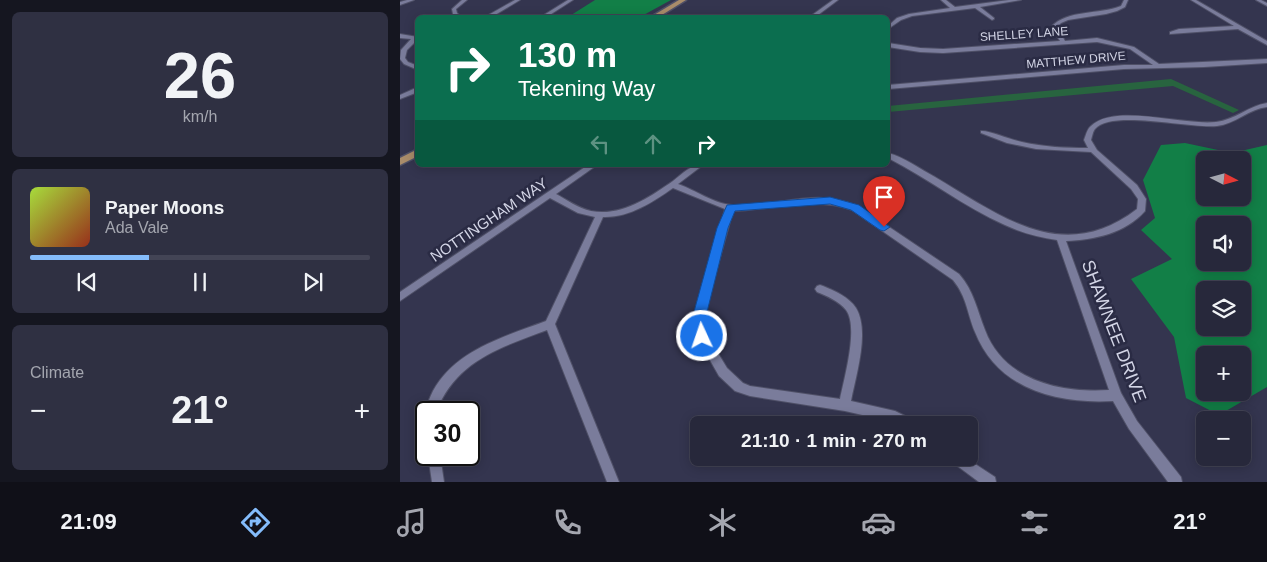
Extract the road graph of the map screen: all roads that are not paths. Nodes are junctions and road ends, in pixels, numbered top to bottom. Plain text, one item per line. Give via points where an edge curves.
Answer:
1 (412, 0) edge
2 (465, 0) edge
3 (518, 0) edge
4 (571, 0) edge
5 (683, 0) edge
6 (836, 0) edge
7 (943, 0) edge
8 (1019, 0) edge
9 (1126, 0) edge
10 (1193, 0) edge
11 (1258, 0) edge
12 (400, 4) edge
13 (1267, 5) edge
14 (976, 6) junction
15 (954, 9) junction
16 (456, 15) edge
17 (490, 15) edge
18 (546, 15) edge
19 (657, 15) edge
20 (814, 15) edge
21 (992, 19) dead end
22 (890, 27) edge
23 (1240, 27) junction
24 (1172, 34) dead end
25 (400, 36) edge
26 (415, 38) edge
27 (415, 39) edge
28 (1064, 42) junction
29 (1267, 43) edge
30 (890, 45) edge
31 (1267, 61) edge
32 (1157, 65) junction
33 (415, 67) edge
34 (890, 87) edge
35 (415, 90) edge
36 (400, 97) edge
37 (1267, 105) edge
38 (983, 132) dead end
39 (1092, 150) junction
40 (415, 154) edge
41 (890, 156) edge
42 (400, 162) edge
43 (590, 167) edge
44 (697, 167) edge
45 (674, 185) junction
46 (550, 195) junction
47 (730, 208) junction
48 (600, 214) junction
49 (1062, 238) junction
50 (820, 289) dead end
51 (400, 297) edge
52 (550, 324) junction
53 (1116, 395) junction
54 (434, 401) edge
55 (845, 405) junction
56 (891, 416) edge
57 (436, 466) edge
58 (967, 466) edge
59 (438, 482) edge
60 (613, 482) edge
61 (990, 482) edge
62 (1176, 482) edge

1 - 12 street
2 - 16 street via 454,9
3 - 17 street
4 - 18 street
5 - 19 main road
6 - 20 street
7 - 15 street
8 - 14 street
9 - 28 street via 1123,7 1114,11 1058,22 1054,27
10 - 23 street
11 - 13 street
14 - 15 street
14 - 21 street
15 - 22 street via 905,17
23 - 24 street
23 - 29 street
25 - 26 street
27 - 33 street via 404,50 402,58
28 - 30 street, SHELLEY LANE via 943,51
28 - 32 street, SHELLEY LANE via 1097,40 1119,44 1138,51
31 - 32 street, MATTHEW DRIVE
32 - 34 street, MATTHEW DRIVE
35 - 36 street
37 - 39 street via 1230,121 1213,124 1129,118 1104,121 1090,131 1088,141
38 - 39 street via 1020,144
39 - 49 street via 1136,188 1142,207 1134,218 1103,233
40 - 42 main road
41 - 49 street via 1013,225
43 - 46 street, NOTTINGHAM WAY
44 - 45 street
45 - 47 street
45 - 48 street via 637,205
46 - 48 street via 584,212
46 - 51 street, NOTTINGHAM WAY
47 - 53 street via 821,200 855,208 963,284 987,345 1021,378 1069,395
47 - 55 street via 700,317 702,336 723,372 739,387 750,391
48 - 52 street
49 - 53 street, SHAWNEE DRIVE
50 - 55 street via 844,301 857,323
52 - 54 street via 472,357 445,382
52 - 60 street
53 - 62 street, SHAWNEE DRIVE via 1133,426
55 - 56 street
57 - 59 street
58 - 61 street

